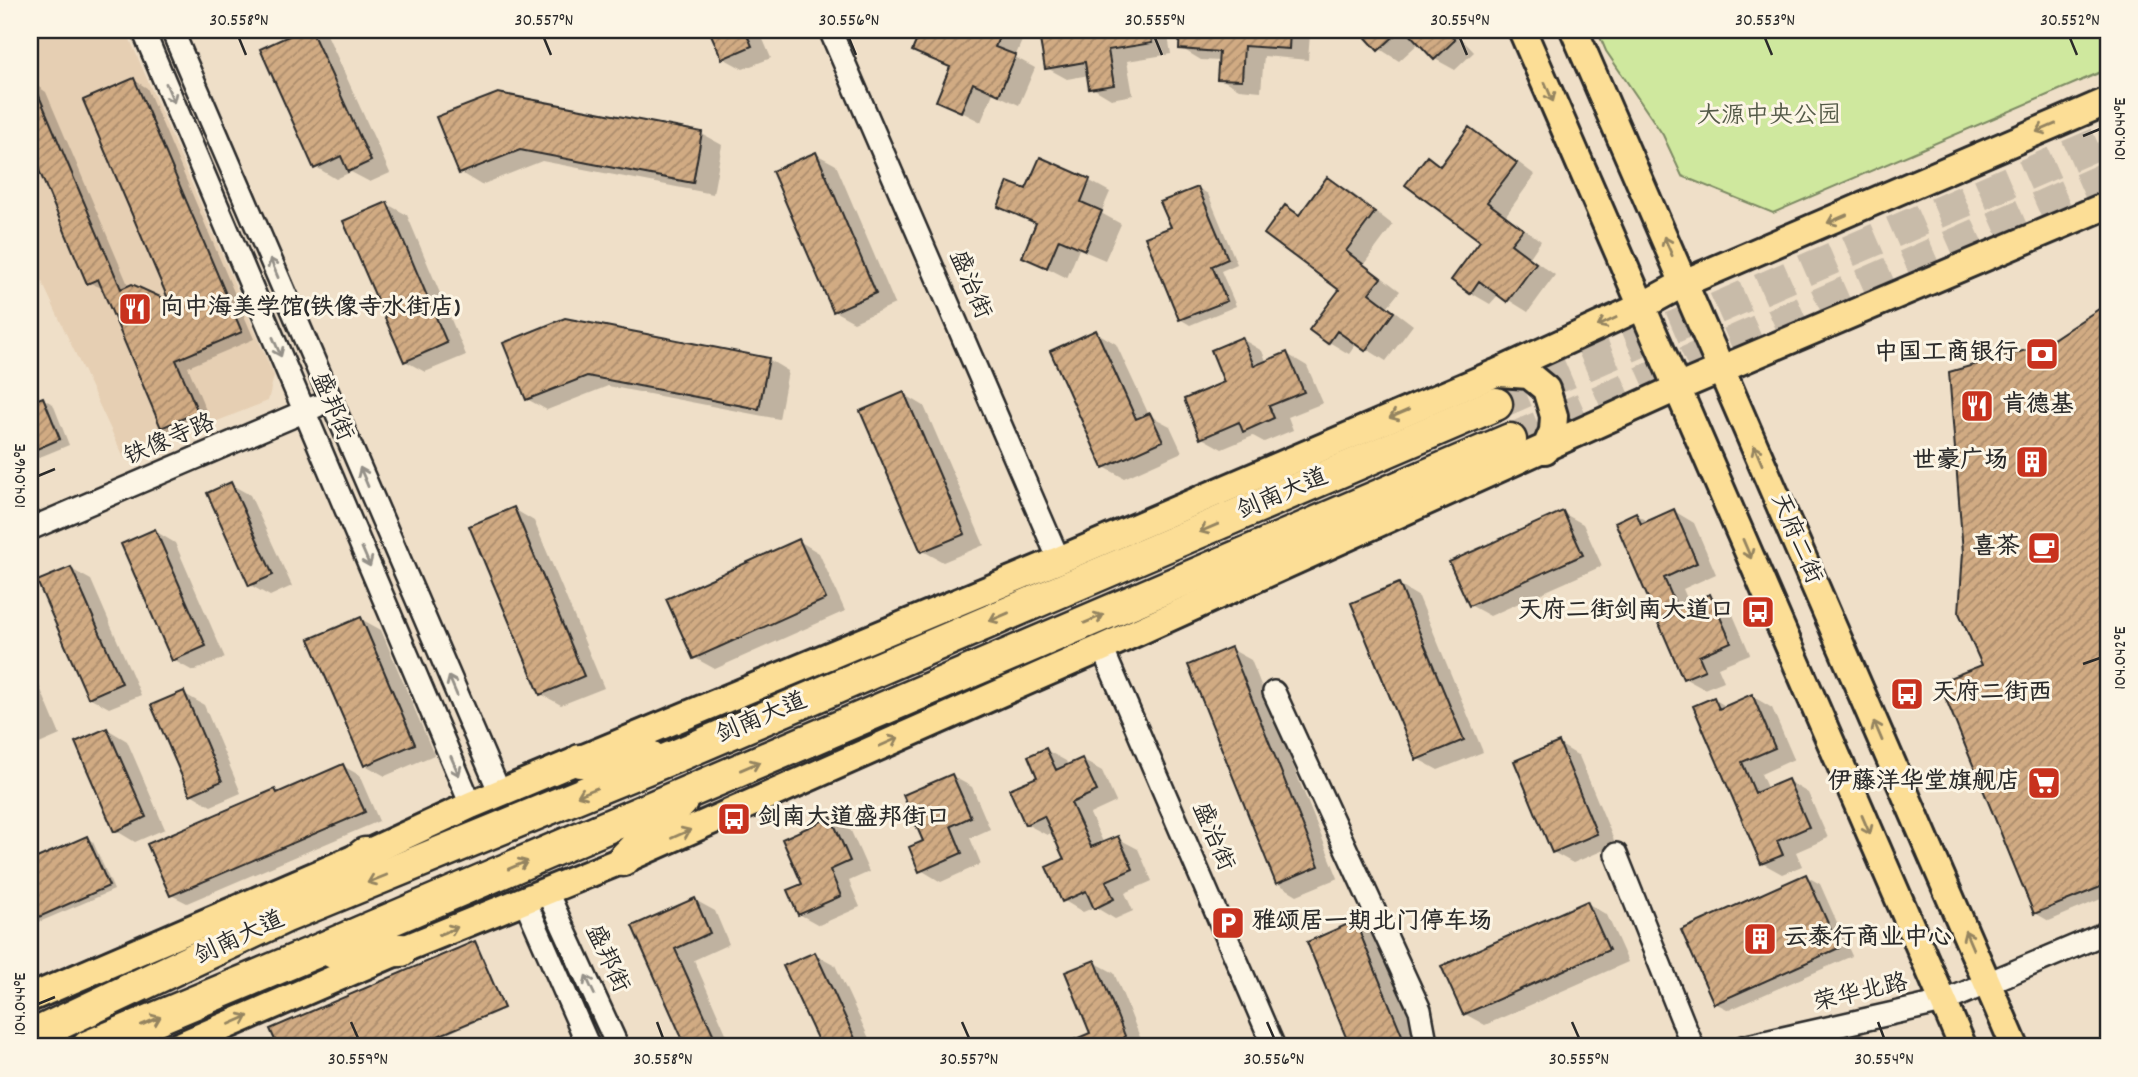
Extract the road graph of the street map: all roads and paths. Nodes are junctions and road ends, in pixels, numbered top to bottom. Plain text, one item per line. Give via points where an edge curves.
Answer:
1 (144, 30) edge
2 (172, 30) edge
3 (830, 30) edge
4 (1522, 30) edge
5 (1574, 30) edge
6 (2108, 101) edge
7 (2108, 205) edge
8 (1684, 283) junction
9 (1642, 306) junction
10 (1722, 370) junction
11 (1496, 373) junction
12 (1677, 388) junction
13 (330, 400) junction
14 (1496, 404) tunnel mouth
15 (305, 412) junction
16 (1510, 440) tunnel mouth
17 (1545, 450) junction
18 (30, 529) edge
19 (1059, 560) junction
20 (1102, 648) junction
21 (1274, 692) dead end
22 (676, 756) junction
23 (580, 761) junction
24 (692, 791) junction
25 (500, 793) junction
26 (471, 805) junction
27 (365, 853) junction
28 (1616, 854) dead end
29 (623, 860) junction
30 (536, 896) junction
31 (284, 917) junction
32 (2108, 932) edge
33 (401, 950) junction
34 (316, 952) junction
35 (1988, 983) junction
36 (30, 998) edge
37 (1943, 1002) junction
38 (30, 1037) edge
39 (88, 1047) edge
40 (177, 1047) edge
41 (589, 1047) edge
42 (618, 1047) edge
43 (1274, 1047) edge
44 (1427, 1047) edge
45 (1693, 1047) edge
46 (1743, 1047) edge
47 (1963, 1047) edge
48 (2015, 1047) edge

1 -> 15 street, 盛邦街
13 -> 2 street, 盛邦街
3 - 19 street, 盛治街
4 -> 9 main road, 天府二街
8 -> 5 main road, 天府二街
6 -> 8 main road
7 - 10 main road
8 - 9 main road
8 - 10 main road, 天府二街
9 -> 11 main road
9 - 12 main road, 天府二街
10 - 12 main road
35 -> 10 main road, 天府二街
11 - 17 main road via 1529,375 1546,389 1554,416
11 -> 19 main road
12 - 17 main road
12 -> 37 main road, 天府二街
13 - 15 street, 铁像寺路
25 -> 13 street, 盛邦街
14 -> 22 highway, 剑南大道
15 - 18 street, 铁像寺路
15 -> 26 street, 盛邦街
24 -> 16 highway, 剑南大道
17 - 20 main road
19 - 23 main road
29 -> 20 main road
20 - 43 street, 盛治街
21 - 44 street via 1420,1010
22 - 23 highway
22 -> 31 highway, 剑南大道
23 - 25 main road
24 - 29 highway
34 -> 24 highway, 剑南大道
25 - 26 main road
26 - 27 main road
27 - 31 highway
27 - 36 main road
28 - 45 street
29 - 30 main road
33 -> 30 main road
30 - 41 street, 盛邦街
42 -> 30 street, 盛邦街
31 - 38 highway, 剑南大道
32 - 35 street, 荣华北路
33 - 34 highway
40 -> 33 main road
39 -> 34 highway, 剑南大道
35 - 37 street, 荣华北路
35 - 48 main road, 天府二街
37 - 46 street, 荣华北路
37 - 47 main road, 天府二街

